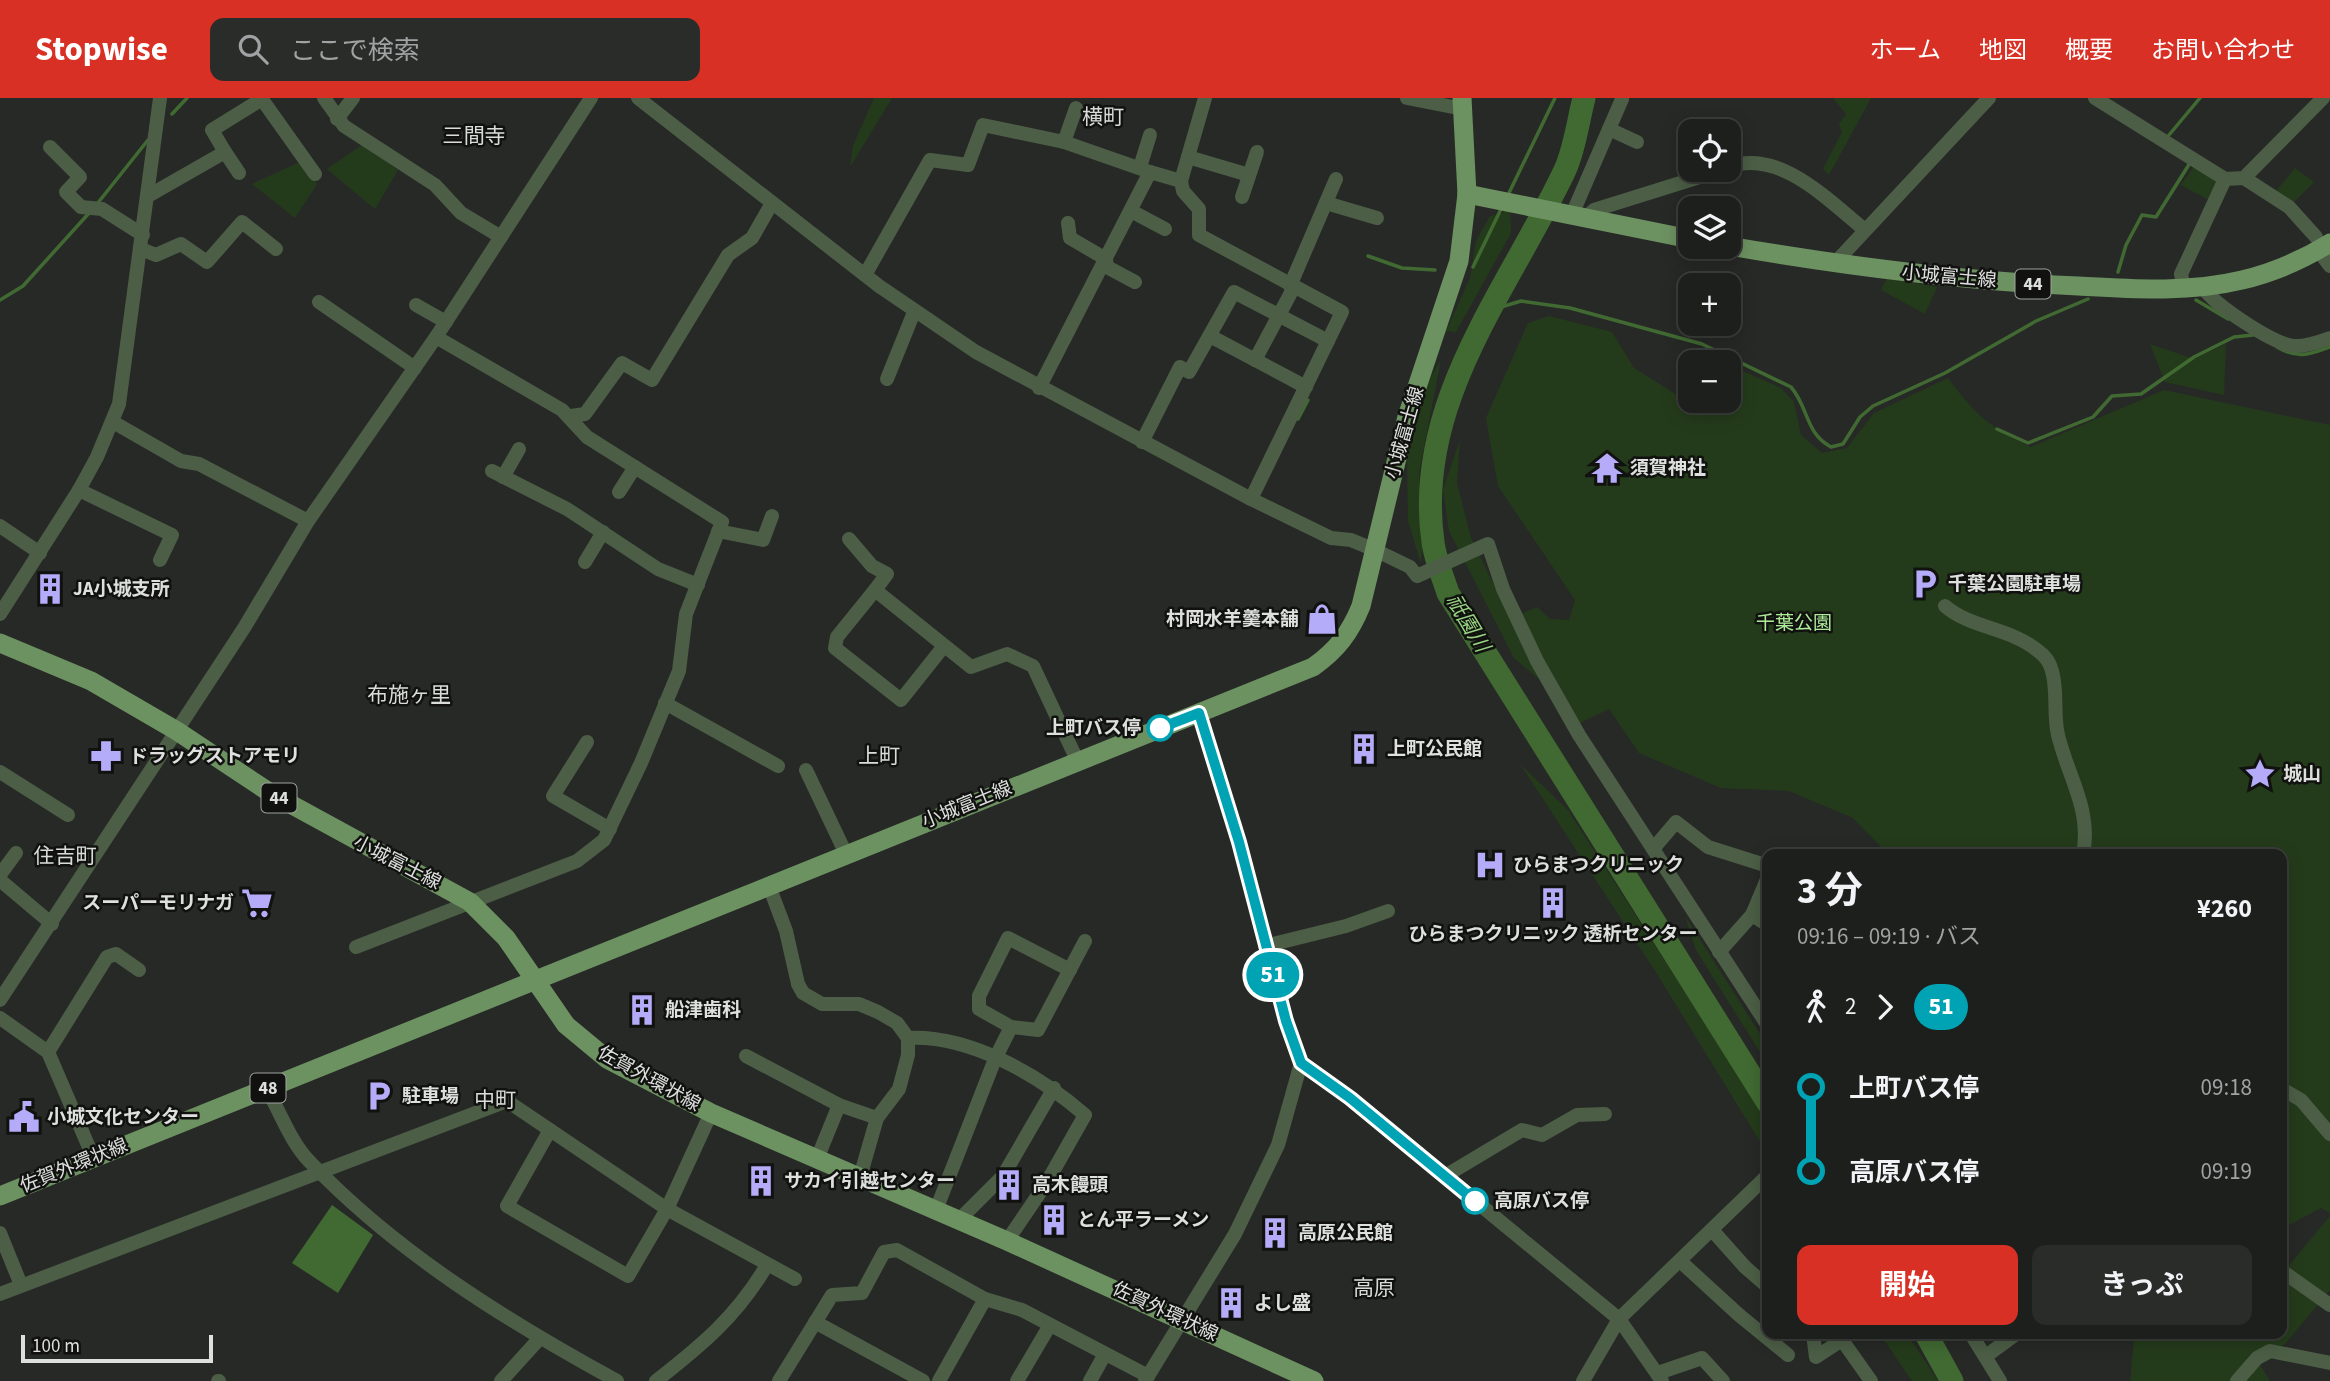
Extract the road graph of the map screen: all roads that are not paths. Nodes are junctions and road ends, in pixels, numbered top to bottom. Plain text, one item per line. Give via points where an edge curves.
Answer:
1 (160, 98) edge
2 (324, 98) edge
3 (353, 98) edge
4 (591, 98) edge
5 (638, 98) edge
6 (1205, 98) edge
7 (1407, 98) edge
8 (1989, 98) edge
9 (2095, 98) edge
10 (2323, 98) edge
11 (262, 99) edge
12 (1622, 99) edge
13 (1462, 104) edge
14 (1076, 108) dead end
15 (337, 119) junction
16 (1609, 129) junction
17 (1150, 135) dead end
18 (1064, 142) junction
19 (1637, 142) dead end
20 (50, 147) dead end
21 (225, 152) junction
22 (1256, 152) dead end
23 (1188, 157) junction
24 (1741, 163) edge
25 (1145, 170) junction
26 (239, 173) dead end
27 (315, 174) dead end
28 (1249, 175) junction
29 (2244, 178) junction
30 (1336, 179) dead end
31 (2225, 179) junction
32 (1181, 181) junction
33 (1684, 182) edge
34 (1466, 194) junction
35 (148, 196) junction
36 (1242, 197) dead end
37 (772, 203) junction
38 (1326, 203) junction
39 (1131, 211) junction
40 (1377, 218) dead end
41 (1578, 219) junction
42 (1068, 223) dead end
43 (1165, 229) dead end
44 (1865, 230) junction
45 (501, 237) junction
46 (1678, 237) edge
47 (142, 242) junction
48 (2321, 243) edge
49 (1741, 248) edge
50 (275, 249) dead end
51 (1106, 259) junction
52 (1834, 264) junction
53 (2330, 266) edge
54 (865, 275) junction
55 (1135, 282) dead end
56 (1292, 286) junction
57 (2193, 288) junction
58 (320, 302) dead end
59 (416, 305) dead end
60 (914, 312) junction
61 (1279, 315) junction
62 (446, 322) junction
63 (1210, 336) junction
64 (436, 337) junction
65 (2330, 338) edge
66 (1328, 341) junction
67 (1255, 360) junction
68 (415, 368) junction
69 (887, 379) dead end
70 (1306, 387) junction
71 (1040, 388) junction
72 (571, 416) junction
73 (113, 422) junction
74 (1142, 442) junction
75 (519, 449) dead end
76 (635, 467) junction
77 (79, 490) junction
78 (619, 492) dead end
79 (1251, 499) junction
80 (772, 516) dead end
81 (308, 522) junction
82 (0, 526) edge
83 (718, 531) junction
84 (603, 532) junction
85 (849, 539) dead end
86 (1375, 550) junction
87 (40, 553) junction
88 (159, 560) dead end
89 (585, 562) dead end
90 (698, 585) junction
91 (874, 590) junction
92 (1945, 606) dead end
93 (0, 614) edge
94 (0, 643) edge
95 (944, 646) junction
96 (664, 703) junction
97 (1199, 713) junction
98 (177, 731) junction
99 (587, 741) dead end
100 (1077, 760) junction
101 (778, 766) dead end
102 (806, 770) dead end
103 (0, 772) edge
104 (68, 815) dead end
105 (610, 829) junction
106 (1653, 849) junction
107 (2084, 849) edge
108 (16, 853) dead end
109 (846, 854) junction
110 (1762, 864) edge
111 (0, 878) edge
112 (768, 886) junction
113 (1762, 891) edge
114 (470, 902) junction
115 (1388, 911) dead end
116 (1752, 915) junction
117 (1762, 921) edge
118 (52, 924) junction
119 (1085, 941) dead end
120 (1265, 946) junction
121 (356, 947) dead end
122 (1719, 952) junction
123 (139, 970) dead end
124 (1070, 970) junction
125 (536, 980) junction
126 (0, 1000) edge
127 (1762, 1017) edge
128 (0, 1018) edge
129 (1011, 1027) junction
130 (908, 1038) junction
131 (48, 1052) junction
132 (746, 1056) dead end
133 (995, 1059) junction
134 (1301, 1063) junction
135 (267, 1088) junction
136 (1054, 1088) junction
137 (2287, 1092) edge
138 (839, 1105) junction
139 (711, 1113) junction
140 (1605, 1114) dead end
141 (877, 1118) junction
142 (550, 1130) junction
143 (2330, 1134) edge
144 (94, 1158) junction
145 (817, 1159) junction
146 (320, 1171) junction
147 (1445, 1176) junction
148 (860, 1177) junction
149 (1762, 1181) edge
150 (0, 1196) edge
151 (667, 1209) junction
152 (936, 1210) junction
153 (959, 1220) junction
154 (1713, 1230) junction
155 (0, 1233) edge
156 (1007, 1241) junction
157 (1680, 1261) junction
158 (767, 1265) junction
159 (2287, 1275) edge
160 (795, 1279) dead end
161 (1762, 1282) edge
162 (20, 1285) junction
163 (0, 1294) edge
164 (985, 1299) junction
165 (2330, 1305) edge
166 (1619, 1319) junction
167 (1182, 1320) junction
168 (815, 1322) junction
169 (1049, 1325) junction
170 (1762, 1334) edge
171 (540, 1339) junction
172 (1768, 1339) edge
173 (1814, 1339) edge
174 (1974, 1339) edge
175 (2009, 1339) edge
176 (1105, 1354) junction
177 (1788, 1355) dead end
178 (1986, 1356) junction
179 (2330, 1363) edge
180 (1660, 1377) edge
181 (1147, 1379) edge
182 (501, 1381) edge
183 (617, 1381) edge
184 (656, 1381) edge
185 (779, 1381) edge
186 (923, 1381) edge
187 (939, 1381) edge
188 (1017, 1381) edge
189 (1090, 1381) edge
190 (1314, 1381) edge
191 (1583, 1381) edge
192 (1723, 1381) edge
193 (1871, 1381) edge
194 (2000, 1381) edge
195 (2238, 1381) edge

1 - 35 street
2 - 15 street
3 - 15 street
4 - 45 street
5 - 37 street
6 - 23 street
7 - 13 street
8 - 44 street
9 - 31 street
10 - 29 street
11 - 21 street via 212,130
11 - 27 street
12 - 16 street
13 - 34 main road, 小城富士線
14 - 18 street
15 - 45 street via 435,185 461,213
16 - 19 street
16 - 41 street
17 - 25 street
18 - 25 street
18 - 54 street via 983,125 968,165 930,160
20 - 47 street via 80,177 66,192 81,207 102,209
21 - 26 street
21 - 35 street
22 - 28 street
23 - 28 street
23 - 32 street
24 - 44 street via 1766,163 1810,186
25 - 32 street
25 - 39 street
28 - 36 street
29 - 31 street
29 - 48 street via 2289,207
30 - 38 street
31 - 57 street via 2181,274
32 - 56 street via 1183,191 1199,209 1202,239
33 - 41 street
34 - 41 main road
34 - 86 main road, 小城富士線 via 1459,261 1407,417
35 - 47 street
37 - 54 street
37 - 72 street via 752,238 728,255 652,380 622,363 585,414
38 - 40 street
38 - 56 street
39 - 43 street
39 - 51 street
41 - 46 main road
42 - 51 street via 1070,238
44 - 52 street
45 - 62 street
47 - 50 street via 156,255 181,244 207,262 242,222
47 - 73 street via 124,385
48 - 53 street
48 - 57 main road, 小城富士線 / 44 via 2243,280
49 - 52 main road, 小城富士線 / 44
51 - 55 street via 1107,267
51 - 71 street
52 - 57 main road, 小城富士線 / 44 via 2024,284
54 - 60 street
56 - 61 street
56 - 66 street via 1342,312
57 - 65 street via 2281,343 2295,346
58 - 68 street
59 - 62 street
60 - 69 street
60 - 71 street
61 - 63 street via 1234,292
61 - 66 street
61 - 67 street
62 - 64 street
63 - 67 street
63 - 74 street via 1189,372 1180,367
64 - 68 street
64 - 72 street
66 - 70 street
67 - 70 street
68 - 81 street
70 - 79 street
71 - 74 street
72 - 76 street via 587,437
73 - 77 street
73 - 81 street via 181,461 199,464
74 - 79 street
75 - 84 street via 498,474
76 - 78 street
76 - 83 street via 722,522
77 - 87 street
77 - 88 street via 172,536
79 - 86 street via 1331,538
80 - 83 street via 764,540
81 - 98 street
82 - 87 street
83 - 90 street
84 - 89 street
84 - 90 street via 658,569
85 - 91 street via 872,566 887,574
86 - 97 main road, 小城富士線 via 1353,626 1329,655 1313,667
86 - 106 street via 1410,567 1417,576 1488,544 1503,589 1537,661
87 - 93 street
90 - 96 street via 686,614 679,671
91 - 95 street
91 - 95 street via 837,637 835,648 901,700
92 - 107 street via 2015,636 2048,660 2057,732 2083,808
94 - 98 main road, 小城富士線 / 44 via 92,681
95 - 100 street via 971,667 1007,654 1033,666
96 - 101 street
96 - 105 street
97 - 100 main road, 小城富士線
97 - 120 street
98 - 114 main road, 小城富士線 / 44 via 272,794
98 - 118 street
99 - 105 street via 553,796
100 - 109 main road, 小城富士線
102 - 109 street
103 - 104 street
105 - 114 street via 577,861
106 - 110 street via 1676,822 1708,847
106 - 122 street
108 - 111 street
109 - 112 main road, 小城富士線
111 - 118 street
112 - 125 main road, 小城富士線
112 - 130 street via 803,993 822,1004 859,1004 878,1012 897,1023
113 - 116 street
114 - 121 street
114 - 125 main road, 小城富士線 / 44 via 506,937
115 - 120 street
116 - 117 street
116 - 122 street
118 - 126 street
119 - 124 street
120 - 134 street
122 - 127 street
123 - 131 street via 116,954 107,957
124 - 129 street via 1038,1030
124 - 129 street via 1008,938 979,996 979,1009
125 - 135 main road, 佐賀外環状線 / 48
125 - 139 main road, 佐賀外環状線 via 566,1026 584,1042 607,1059
128 - 131 street
129 - 133 street
130 - 133 street via 950,1042
130 - 141 street via 899,1089
131 - 144 street
132 - 138 street
133 - 136 street
133 - 152 street
134 - 147 street
134 - 167 street via 1278,1146 1235,1234
135 - 144 main road, 佐賀外環状線 / 48
135 - 146 street via 294,1140
136 - 153 street via 1003,1176
136 - 156 street via 1085,1115
137 - 143 street via 2301,1100
138 - 141 street
138 - 145 street
139 - 145 main road, 佐賀外環状線
139 - 151 street
140 - 147 street via 1577,1115 1542,1135 1522,1130
141 - 148 street
142 - 146 street via 507,1101
142 - 151 street
142 - 151 street via 506,1206 628,1276
144 - 150 main road, 佐賀外環状線 / 48
145 - 148 main road, 佐賀外環状線
146 - 162 street
146 - 171 street via 412,1251
147 - 166 street
148 - 152 main road, 佐賀外環状線
149 - 154 street
151 - 158 street
152 - 153 main road, 佐賀外環状線
153 - 156 main road, 佐賀外環状線
154 - 157 street
154 - 161 street
155 - 162 street
156 - 167 main road, 佐賀外環状線
157 - 166 street
157 - 170 street
158 - 160 street
158 - 184 street via 716,1335
159 - 165 street
162 - 163 street
164 - 168 street via 897,1250 884,1252 862,1293 832,1295
164 - 169 street
164 - 187 street
166 - 180 street
166 - 191 street
167 - 181 street
167 - 190 main road, 佐賀外環状線
168 - 185 street
168 - 186 street
169 - 176 street
169 - 188 street
171 - 182 street
171 - 183 street
172 - 177 street
173 - 193 street via 1816,1357 1842,1340
174 - 178 street
175 - 178 street
176 - 181 street
176 - 189 street
178 - 194 street
179 - 195 street via 2270,1351 2257,1358
180 - 192 street via 1702,1358

